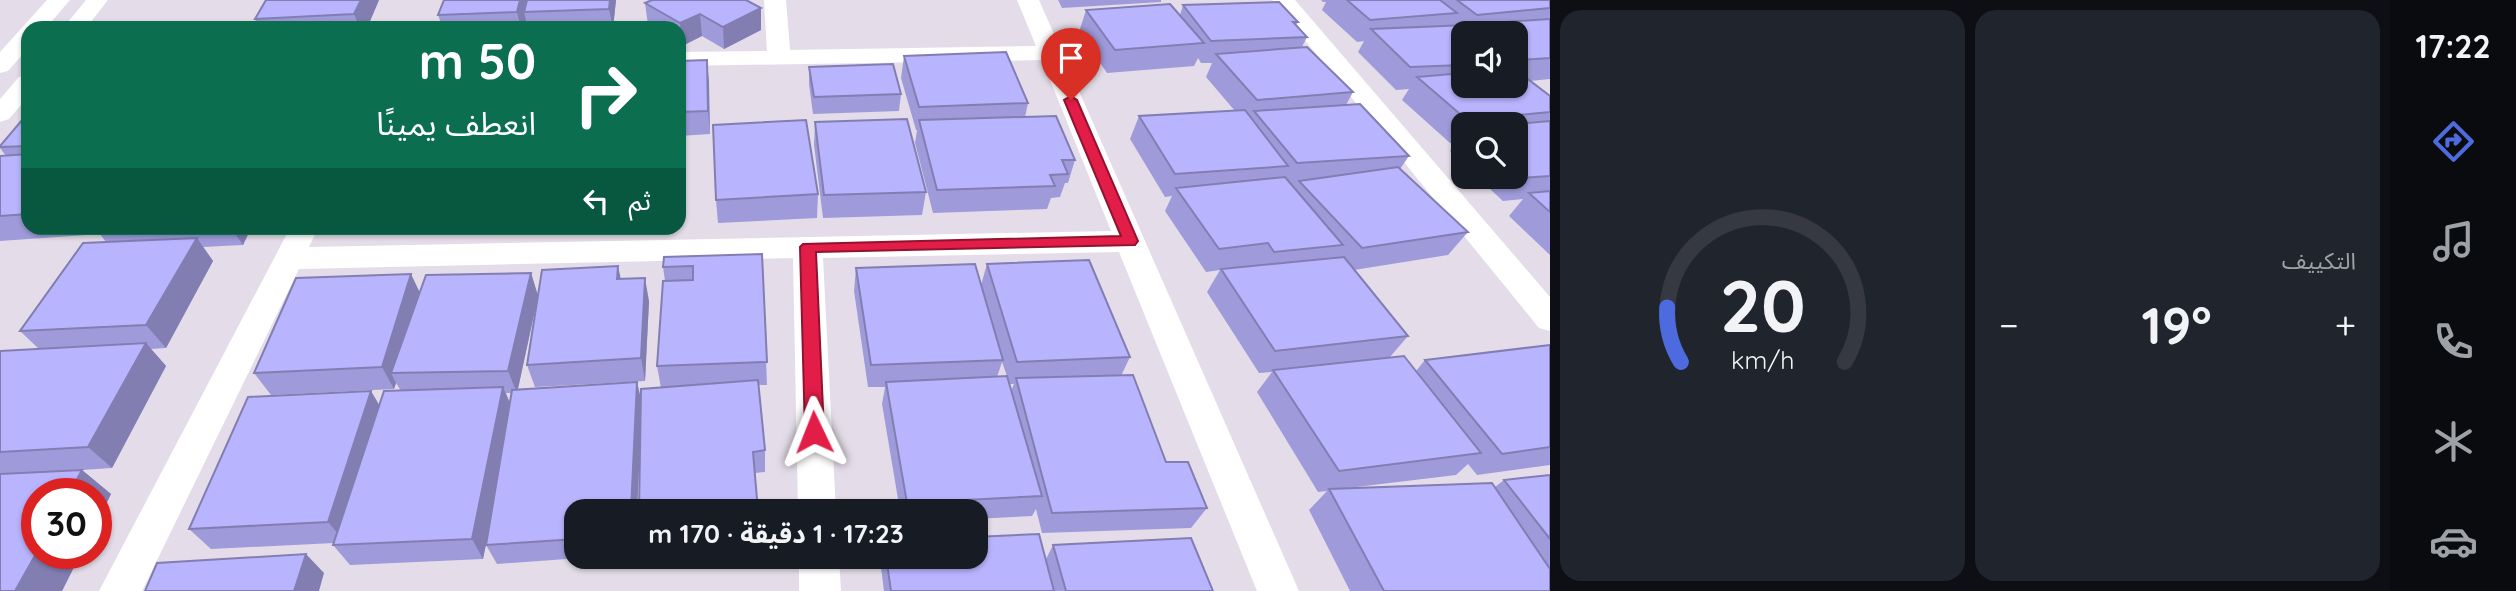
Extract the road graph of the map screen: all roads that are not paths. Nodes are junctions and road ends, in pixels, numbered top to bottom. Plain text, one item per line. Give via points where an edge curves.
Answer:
1 (59, 0) edge
2 (97, 0) edge
3 (775, 0) edge
4 (1028, 0) edge
5 (1283, 0) edge
6 (40, 21) edge
7 (80, 21) edge
8 (21, 42) edge
9 (1051, 53) junction
10 (779, 57) junction
11 (686, 59) edge
12 (0, 66) edge
13 (21, 90) edge
14 (0, 114) edge
15 (1130, 241) junction
16 (296, 243) edge
17 (808, 247) junction
18 (1547, 311) edge
19 (817, 499) edge
20 (819, 569) edge
21 (120, 591) edge
22 (820, 591) edge
23 (1278, 591) edge

1 - 6 street
2 - 7 street
3 - 10 street
4 - 9 street
5 - 18 street
8 - 12 street
9 - 10 street
9 - 15 street
10 - 11 street
13 - 14 street
15 - 17 street
15 - 23 street
16 - 17 street
16 - 21 street
17 - 19 street
20 - 22 street

